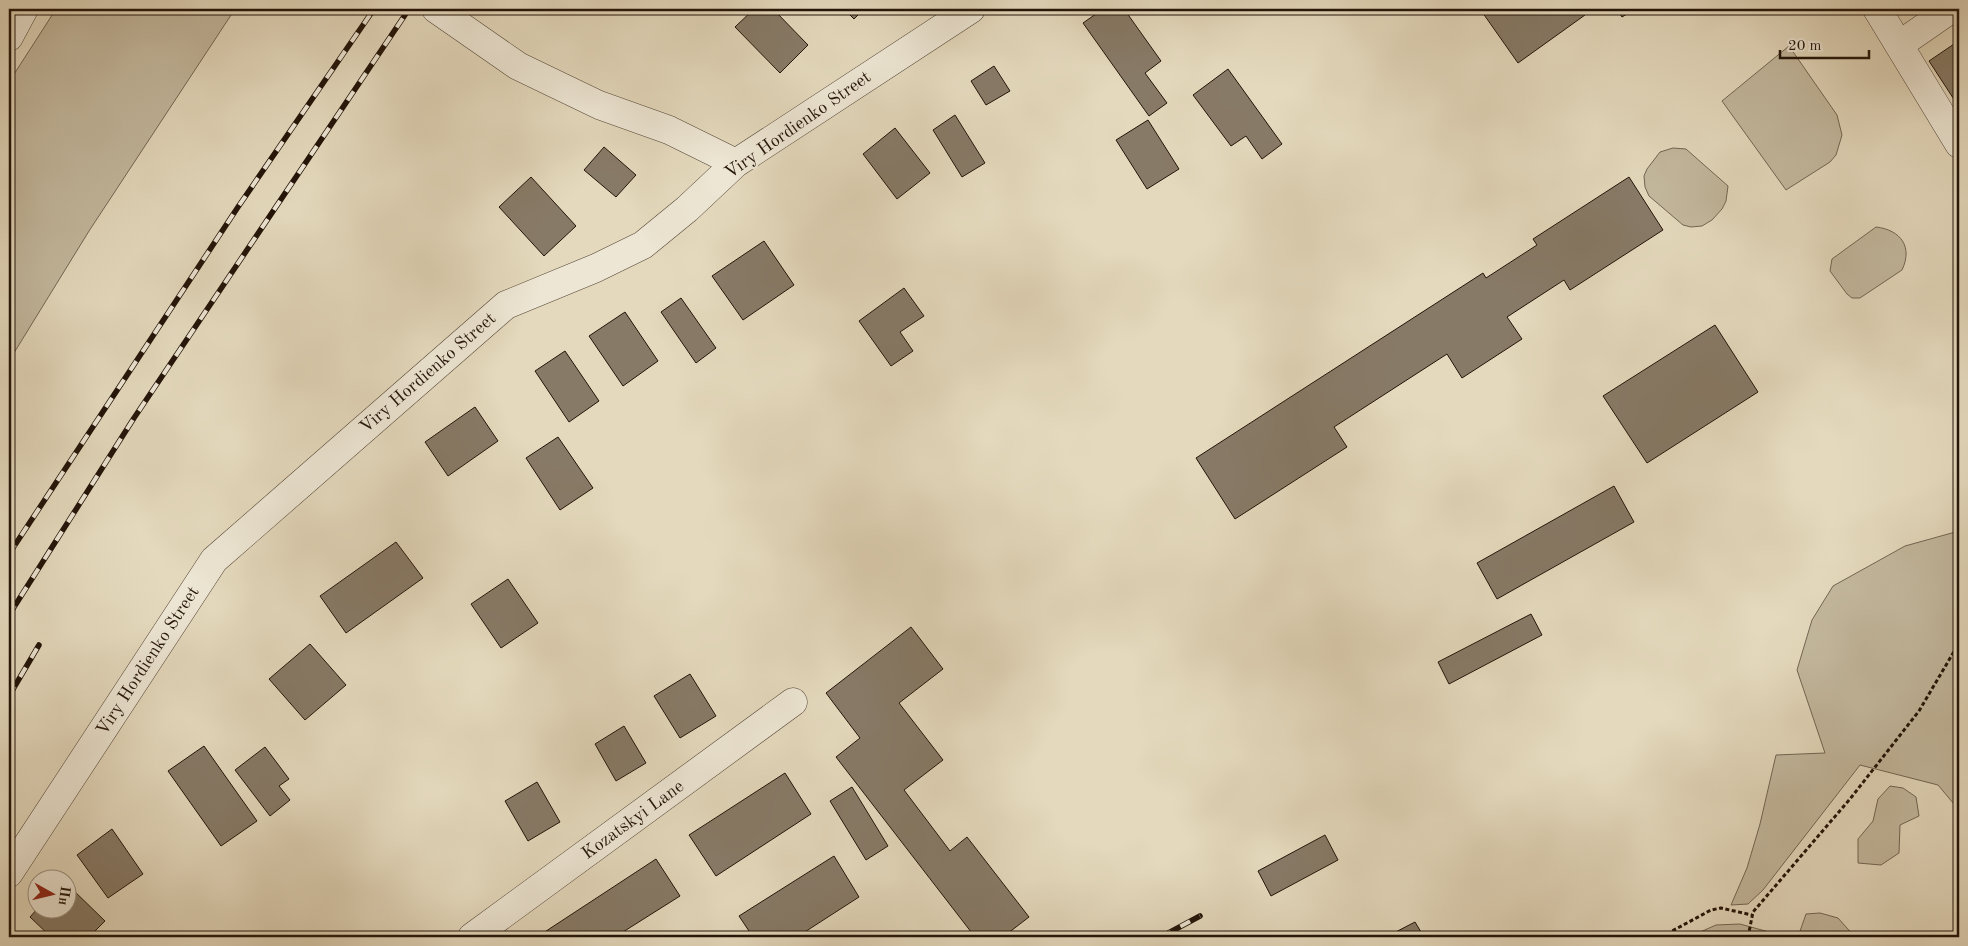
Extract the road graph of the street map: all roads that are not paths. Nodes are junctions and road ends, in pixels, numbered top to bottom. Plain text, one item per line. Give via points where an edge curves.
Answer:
1 (24, 9) edge
2 (436, 9) edge
3 (971, 9) edge
4 (1877, 9) edge
5 (1951, 9) edge
6 (9, 36) edge
7 (1900, 45) junction
8 (1959, 144) edge
9 (736, 163) junction
10 (793, 702) dead end
11 (9, 873) edge
12 (472, 937) edge

1 - 6 street
2 - 9 street via 518,66 599,105 669,130
3 - 9 street, Viry Hordienko Street
4 - 7 street
5 - 7 street
7 - 8 street
9 - 11 street, Viry Hordienko Street via 643,245 596,268 506,304 214,560
10 - 12 street, Kozatskyi Lane

